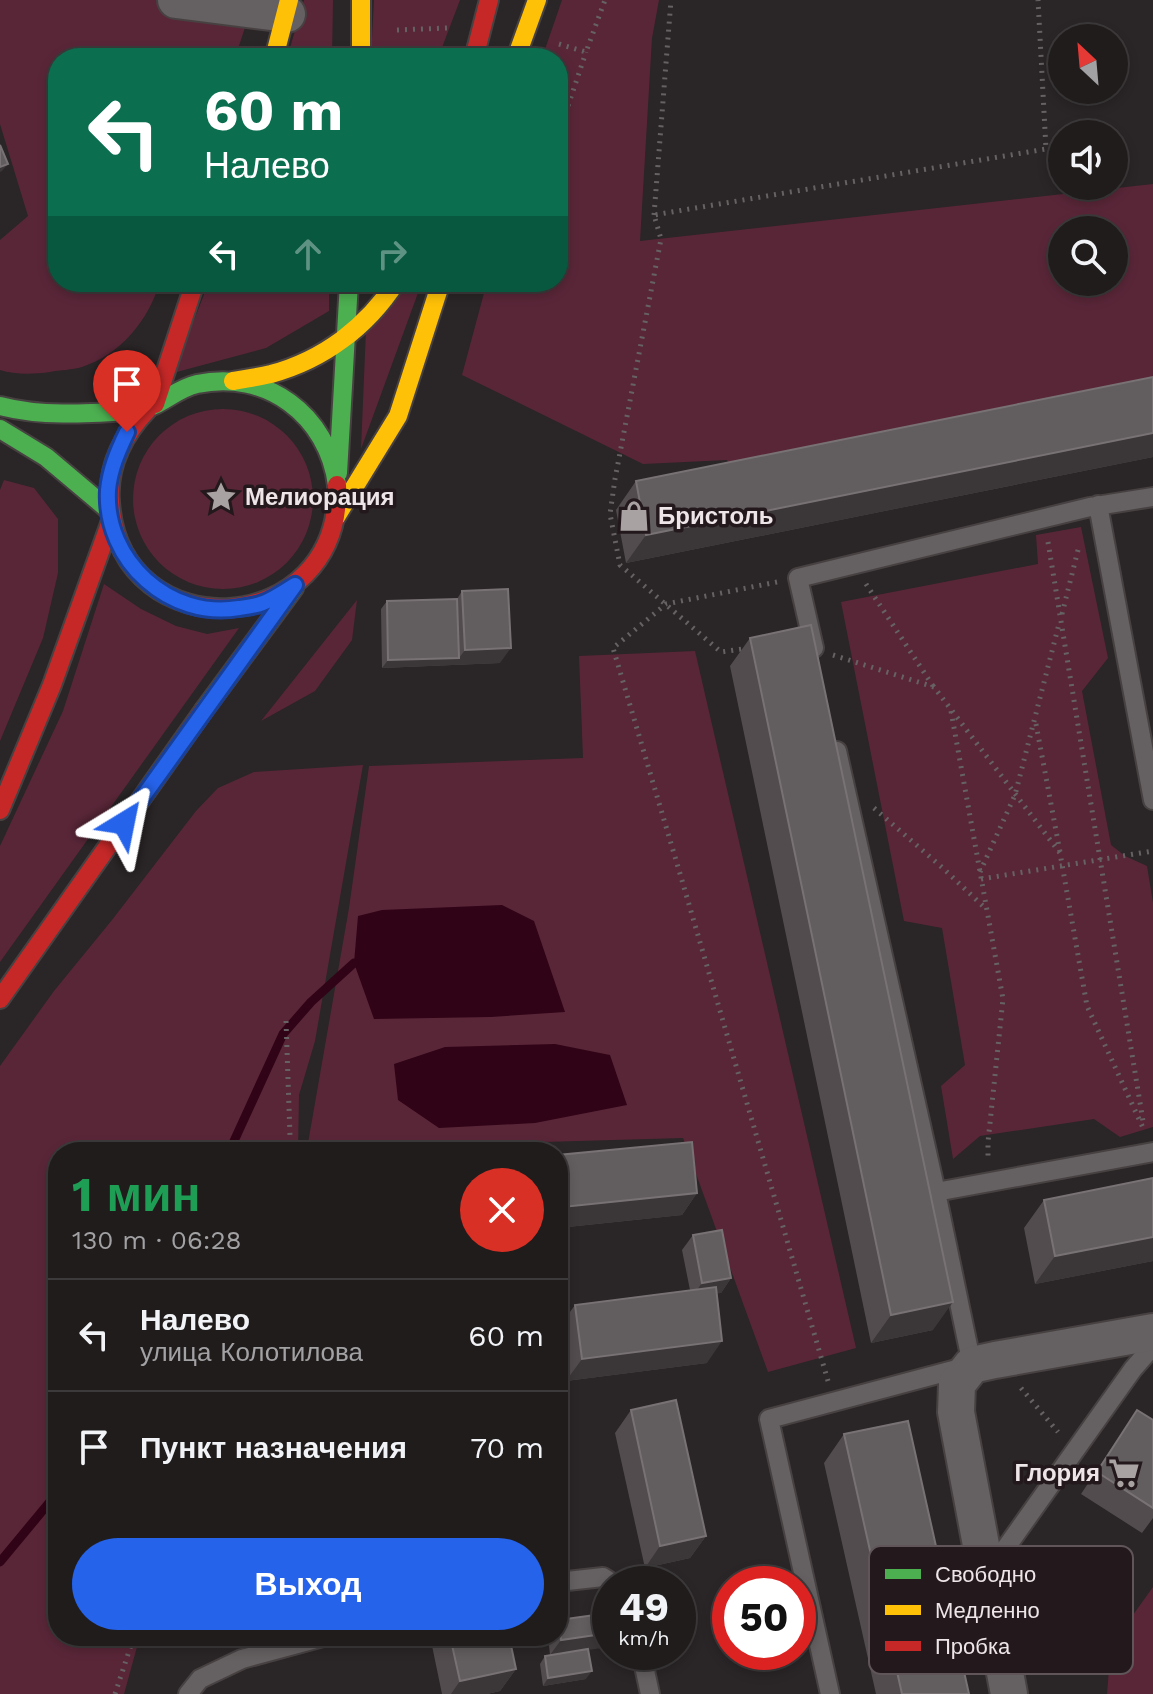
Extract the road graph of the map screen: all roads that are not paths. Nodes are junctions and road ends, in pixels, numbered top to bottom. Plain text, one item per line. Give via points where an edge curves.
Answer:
1 (176, 0) edge
2 (361, 0) edge
3 (489, 0) edge
4 (537, 0) edge
5 (288, 7) edge
6 (277, 48) edge
7 (361, 48) edge
8 (477, 48) edge
9 (520, 48) edge
10 (192, 292) edge
11 (349, 292) edge
12 (391, 292) edge
13 (438, 292) edge
14 (347, 338) junction
15 (233, 381) junction
16 (0, 406) edge
17 (152, 406) junction
18 (0, 429) edge
19 (337, 484) junction
20 (1153, 497) edge
21 (1094, 506) junction
22 (110, 516) junction
23 (336, 517) junction
24 (295, 585) junction
25 (816, 658) edge
26 (835, 740) edge
27 (1153, 800) edge
28 (0, 810) edge
29 (0, 999) edge
30 (1151, 1146) edge
31 (936, 1192) junction
32 (1153, 1332) edge
33 (1153, 1346) edge
34 (984, 1362) junction
35 (981, 1546) edge
36 (1008, 1546) edge
37 (592, 1578) edge
38 (568, 1581) edge
39 (290, 1646) edge
40 (645, 1670) edge
41 (1005, 1674) edge
42 (188, 1694) edge
43 (650, 1694) edge
44 (830, 1694) edge
45 (1009, 1694) edge

1 - 5 street
2 - 7 main road
3 - 8 main road
4 - 9 main road
5 - 6 main road
10 - 17 main road
11 - 14 main road
12 - 14 main road
13 - 23 main road via 398,416
14 - 15 main road via 276,372
14 - 19 main road
15 - 17 main road via 173,392
15 - 19 main road via 271,391 304,414 327,446
16 - 17 main road via 53,414
17 - 22 main road via 127,432 114,460
18 - 22 main road via 46,457
19 - 23 main road
20 - 21 lane
21 - 25 lane via 798,578
21 - 27 lane
22 - 24 main road via 125,557 151,586 185,605 223,611 262,604
22 - 28 main road via 81,608
23 - 24 main road via 321,556
24 - 29 main road
26 - 31 lane
30 - 31 lane
31 - 34 lane
32 - 34 street
33 - 36 lane
34 - 35 street via 957,1384 956,1412
34 - 44 lane via 769,1419
37 - 38 lane
39 - 42 lane via 242,1659 200,1679
40 - 43 lane
41 - 45 street

